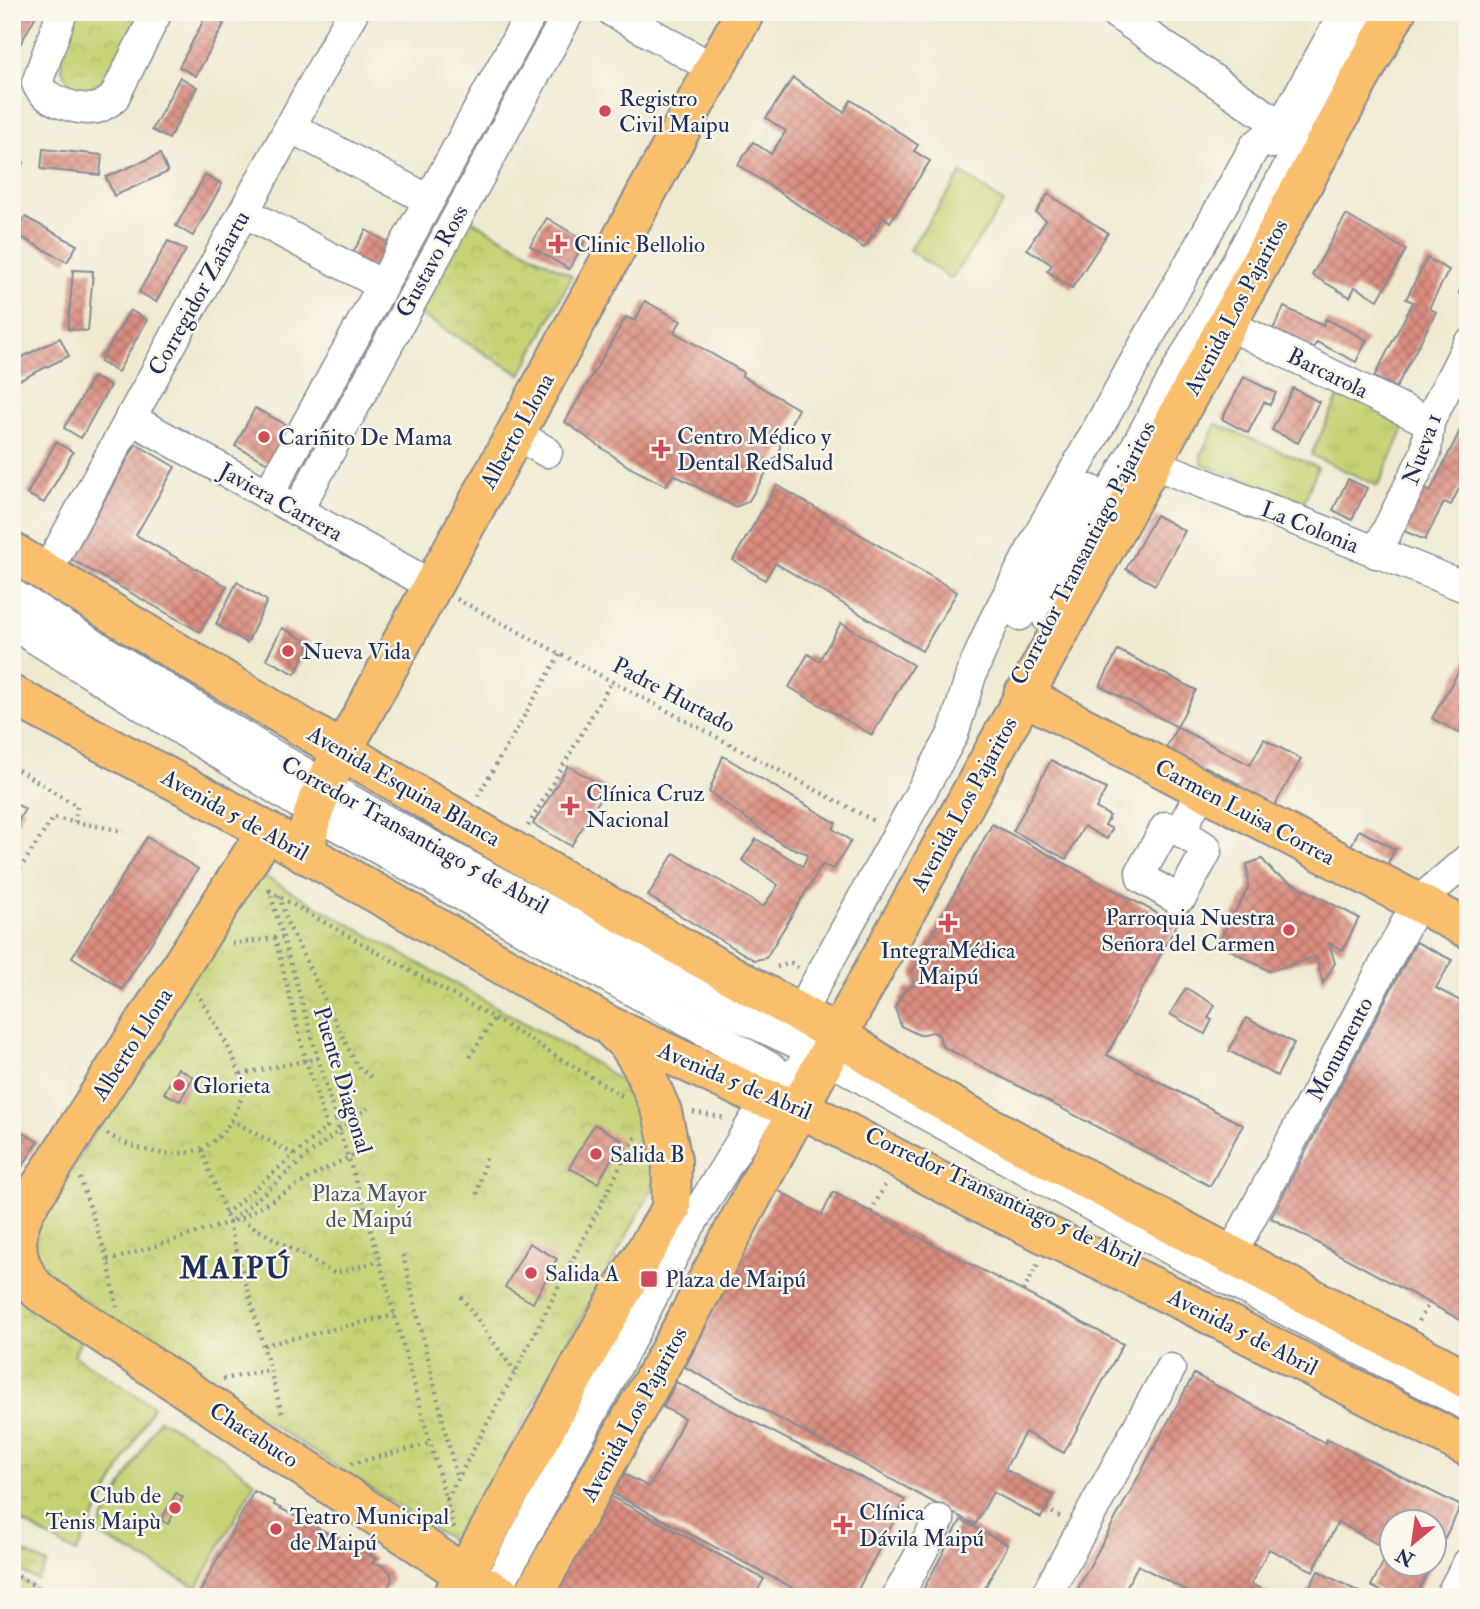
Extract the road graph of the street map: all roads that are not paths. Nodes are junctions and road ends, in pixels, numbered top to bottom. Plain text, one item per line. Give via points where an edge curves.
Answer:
1 (62, 12) edge
2 (157, 12) edge
3 (353, 12) edge
4 (532, 12) edge
5 (569, 12) edge
6 (613, 12) edge
7 (745, 12) edge
8 (1114, 12) edge
9 (1322, 12) edge
10 (1345, 12) edge
11 (1373, 12) edge
12 (1396, 12) edge
13 (715, 69) junction
14 (1269, 118) junction
15 (290, 127) junction
16 (1296, 152) junction
17 (1299, 191) junction
18 (429, 200) junction
19 (244, 212) junction
20 (382, 285) junction
21 (1227, 324) junction
22 (1468, 345) edge
23 (130, 418) junction
24 (1429, 422) junction
25 (1152, 463) junction
26 (268, 495) junction
27 (297, 510) junction
28 (12, 552) edge
29 (1376, 553) junction
30 (46, 573) junction
31 (433, 586) junction
32 (1468, 588) edge
33 (12, 594) edge
34 (12, 624) edge
35 (12, 695) edge
36 (1023, 695) junction
37 (343, 751) junction
38 (1208, 793) junction
39 (319, 799) junction
40 (268, 831) junction
41 (1186, 835) dead end
42 (307, 855) junction
43 (1468, 859) edge
44 (1417, 903) junction
45 (1468, 929) edge
46 (608, 1025) junction
47 (800, 1064) junction
48 (671, 1209) junction
49 (1231, 1255) junction
50 (15, 1259) edge
51 (1253, 1294) junction
52 (1170, 1369) dead end
53 (1468, 1380) edge
54 (1468, 1406) edge
55 (1468, 1426) edge
56 (1468, 1447) edge
57 (939, 1520) dead end
58 (1468, 1563) edge
59 (481, 1591) edge
60 (532, 1597) edge
61 (897, 1597) edge
62 (1045, 1597) edge
63 (1450, 1597) edge

1 - 2 street via 37,83 39,91 63,103 99,108 113,99
3 - 15 street, Corregidor Zañartu
4 - 18 street, Gustavo Ross
5 - 27 street, Gustavo Ross
6 - 13 street
7 - 13 main road, Alberto Llona
8 - 14 street
9 - 14 street, Avenida Los Pajaritos via 1281,85
10 - 14 street
11 - 16 street, Corredor Transantiago Pajaritos
12 - 17 main road, Avenida Los Pajaritos
13 - 31 main road, Alberto Llona via 531,443
14 - 16 street
14 - 47 street, Avenida Los Pajaritos via 993,623 953,734 898,834
15 - 18 street
15 - 19 street, Corregidor Zañartu
16 - 17 street
16 - 47 street, Corredor Transantiago Pajaritos via 1090,531 983,750
17 - 21 main road, Avenida Los Pajaritos
18 - 20 street, Gustavo Ross
19 - 20 street
19 - 23 street, Corregidor Zañartu
20 - 26 street, Gustavo Ross
21 - 24 street, Barcarola
21 - 25 main road, Avenida Los Pajaritos
22 - 24 street, Nueva 1
23 - 26 street, Javiera Carrera
23 - 30 street, Corregidor Zañartu
24 - 29 street, Nueva 1 via 1426,452
25 - 29 street, La Colonia
25 - 36 main road, Avenida Los Pajaritos
26 - 27 street, Javiera Carrera
27 - 31 street, Javiera Carrera
28 - 30 main road, Avenida Esquina Blanca
29 - 32 street, La Colonia
30 - 37 main road, Avenida Esquina Blanca
31 - 37 main road, Alberto Llona
33 - 39 street, Corredor Transantiago 5 de Abril
34 - 39 street, Corredor Transantiago 5 de Abril
35 - 40 main road, Avenida 5 de Abril
36 - 38 main road, Carmen Luisa Correa
36 - 47 main road, Avenida Los Pajaritos
37 - 39 main road, Alberto Llona
37 - 47 main road, Avenida Esquina Blanca via 514,851
38 - 41 street
38 - 44 main road, Carmen Luisa Correa
39 - 42 main road, Alberto Llona via 307,837
39 - 47 street, Corredor Transantiago 5 de Abril via 729,1010
40 - 42 main road, Avenida 5 de Abril
40 - 50 main road, Alberto Llona via 21,1219
42 - 46 main road, Avenida 5 de Abril
43 - 44 street, Monumento
44 - 45 main road, Carmen Luisa Correa
44 - 49 street, Monumento
46 - 47 main road, Avenida 5 de Abril
46 - 48 main road via 642,1066 662,1112 671,1160
47 - 48 street, Avenida Los Pajaritos
47 - 49 main road, Avenida 5 de Abril via 910,1083
47 - 51 street, Corredor Transantiago 5 de Abril via 901,1101
47 - 55 street, Corredor Transantiago 5 de Abril via 840,1119 989,1195 1106,1244
47 - 56 main road, Avenida 5 de Abril via 814,1115
47 - 59 street, Corredor Transantiago Pajaritos via 753,1122 684,1235 608,1383
47 - 60 main road, Avenida Los Pajaritos via 688,1317
48 - 59 main road, Avenida Los Pajaritos via 629,1278
49 - 51 street
49 - 53 main road, Avenida 5 de Abril
50 - 59 main road, Chacabuco via 41,1293
51 - 54 street, Corredor Transantiago 5 de Abril
52 - 62 street
57 - 61 street
58 - 63 street

